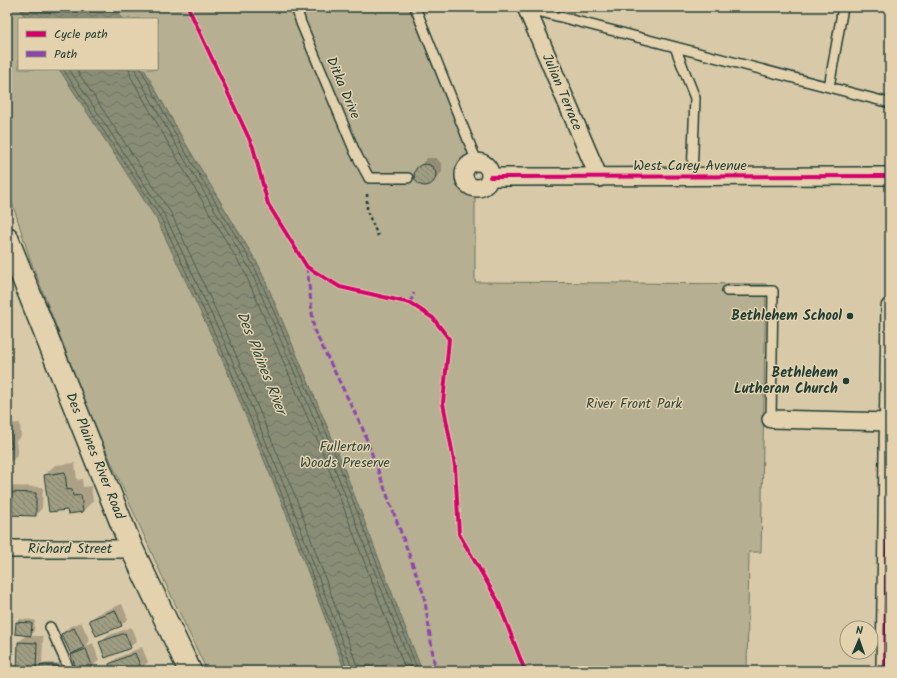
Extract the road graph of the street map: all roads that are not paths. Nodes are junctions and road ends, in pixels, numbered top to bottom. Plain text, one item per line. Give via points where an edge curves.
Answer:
1 (296, 7) edge
2 (415, 7) edge
3 (525, 7) edge
4 (843, 7) edge
5 (675, 47) junction
6 (829, 87) junction
7 (890, 103) edge
8 (477, 162) junction
9 (890, 176) edge
10 (490, 177) junction
11 (692, 177) junction
12 (408, 178) dead end
13 (599, 178) junction
14 (7, 238) edge
15 (727, 291) dead end
16 (890, 307) edge
17 (771, 420) joint
18 (889, 422) edge
19 (7, 548) edge
20 (132, 549) junction
21 (888, 562) edge
22 (50, 627) dead end
23 (70, 671) edge
24 (190, 671) edge
25 (885, 671) edge

1 - 12 lane, Ditka Drive via 355,152 369,178
2 - 8 lane
3 - 5 lane
3 - 13 street, Julian Terrace
4 - 6 lane
5 - 6 lane
5 - 11 lane via 695,98
6 - 7 lane
8 - 10 street via 488,168
8 - 10 street via 469,165 464,172 467,184 478,188 486,184
9 - 11 street, West Carey Avenue
10 - 13 street, West Carey Avenue
11 - 13 street, West Carey Avenue
14 - 20 main road, Des Plaines River Road
15 - 17 lane via 773,291
16 - 18 street
17 - 18 street
18 - 21 street
19 - 20 street, Richard Street
20 - 24 main road, Des Plaines River Road
21 - 25 street
22 - 23 lane

